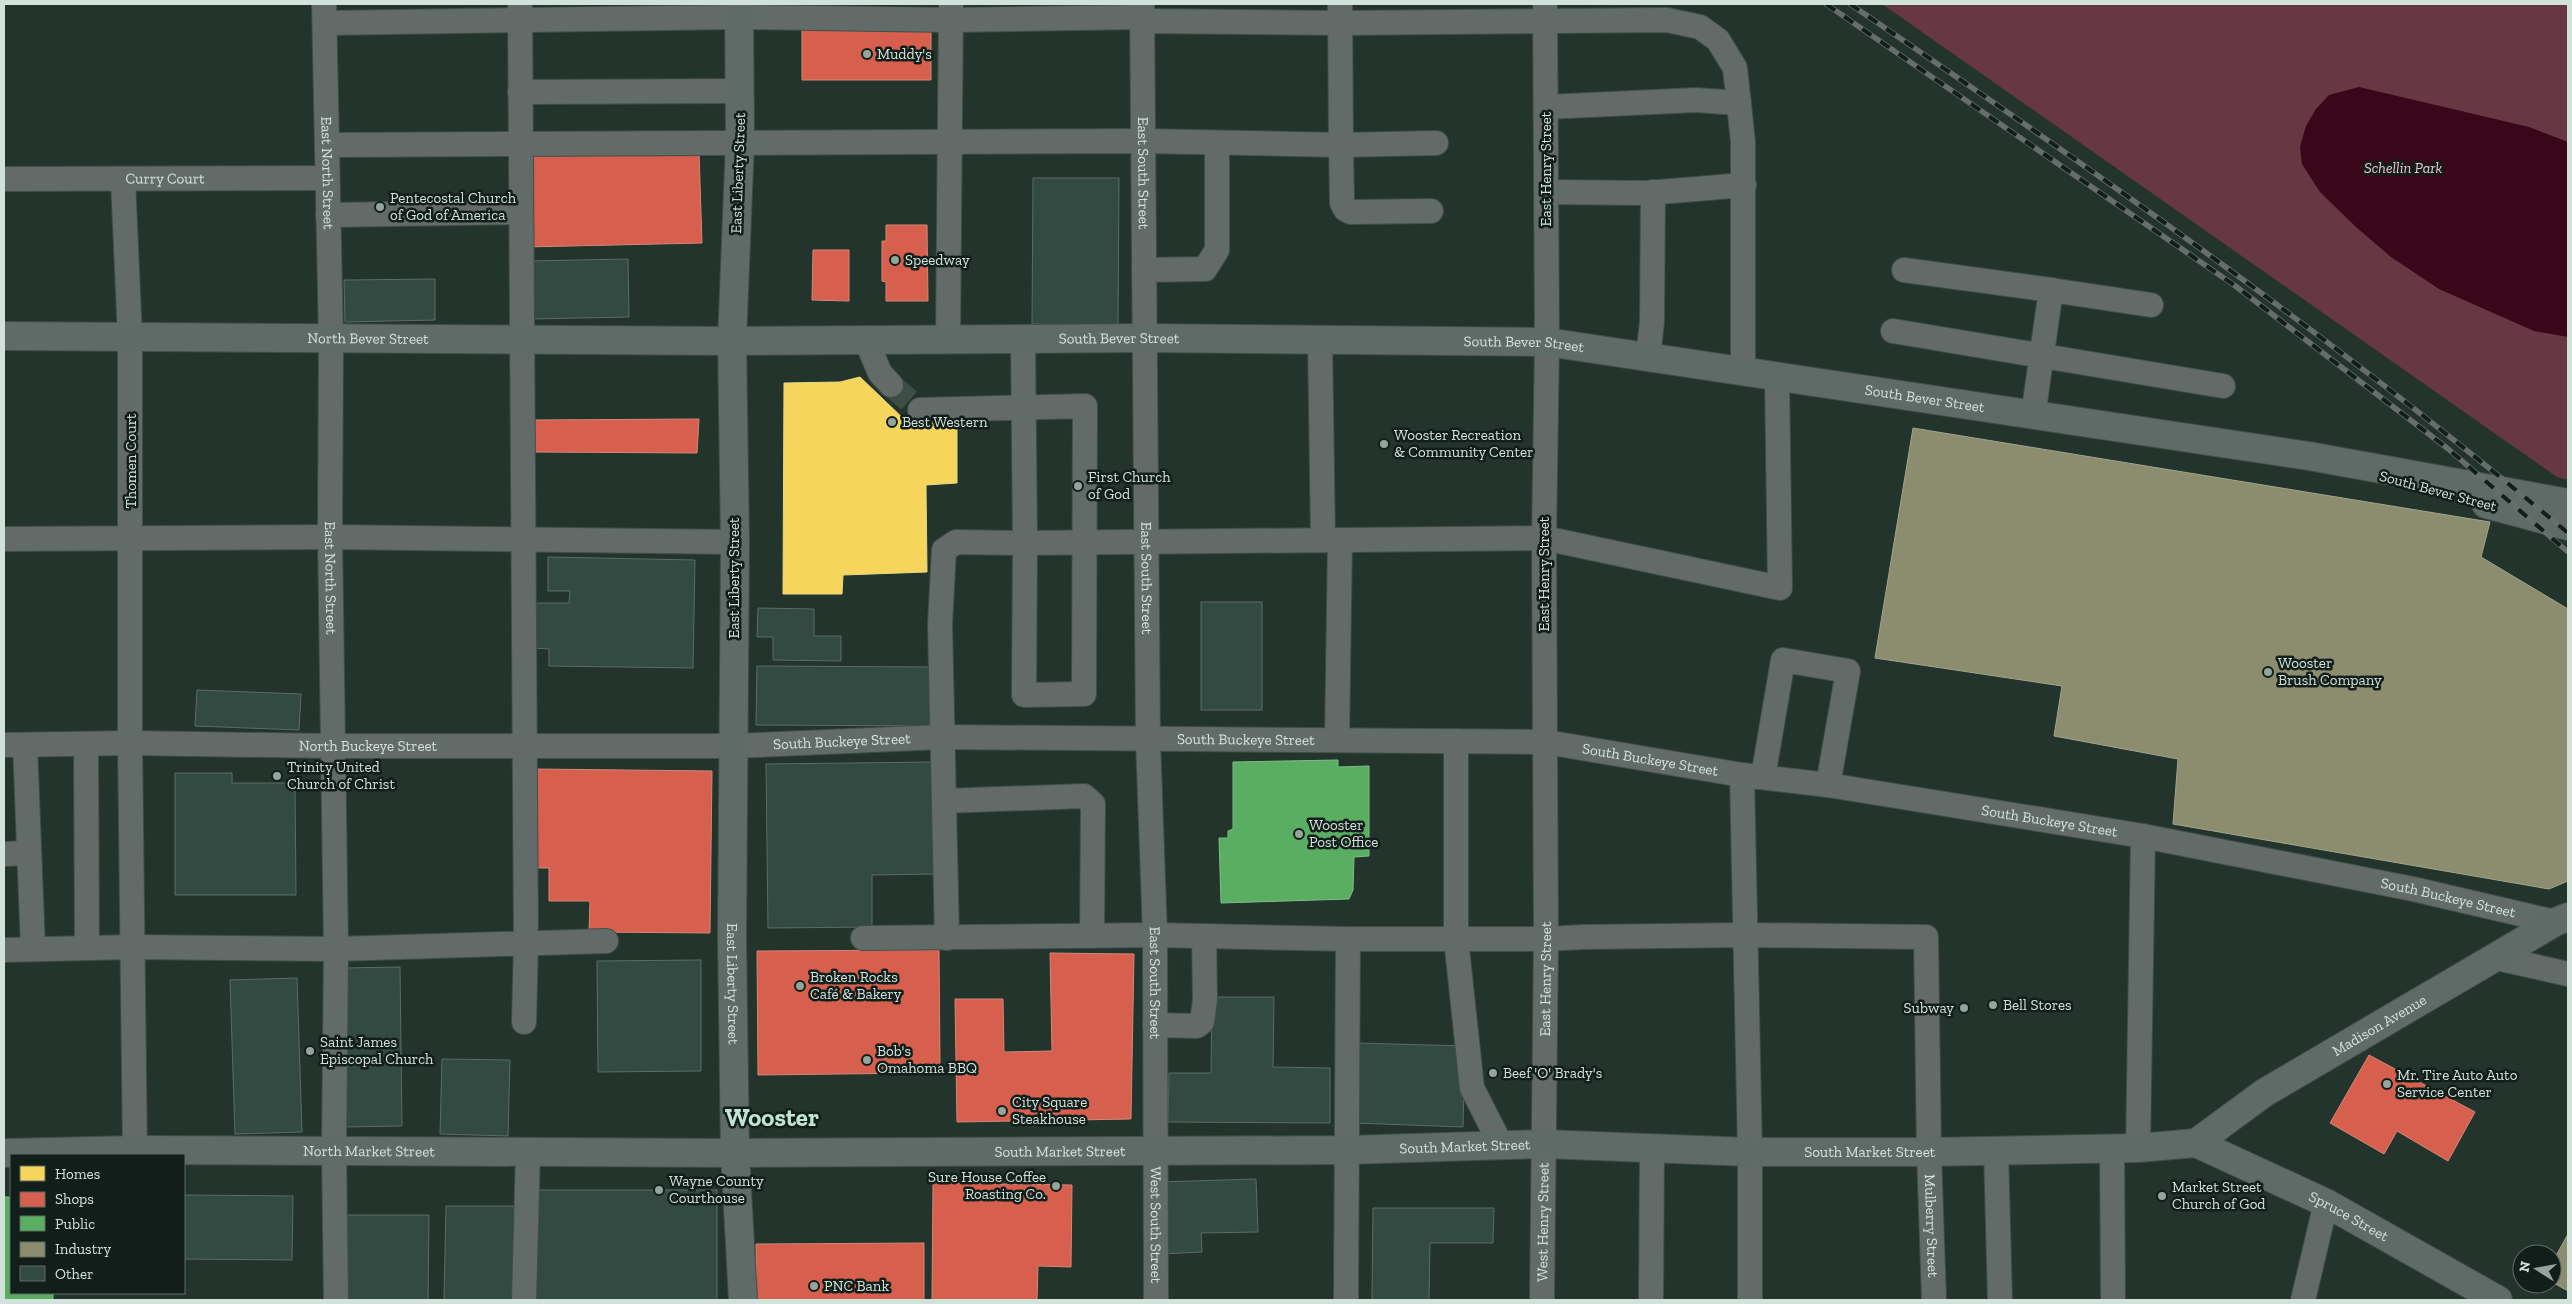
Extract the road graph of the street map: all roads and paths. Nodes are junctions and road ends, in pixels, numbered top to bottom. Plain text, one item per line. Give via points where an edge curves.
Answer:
1 (739, 10) edge
2 (951, 12) edge
3 (520, 13) edge
4 (1340, 13) edge
5 (1545, 13) edge
6 (324, 14) edge
7 (1142, 14) edge
8 (740, 90) junction
9 (520, 92) junction
10 (1739, 103) junction
11 (1546, 107) junction
12 (1142, 141) junction
13 (740, 142) junction
14 (951, 142) junction
15 (520, 143) junction
16 (1217, 143) junction
17 (1436, 143) dead end
18 (327, 145) junction
19 (1341, 145) junction
20 (326, 178) junction
21 (4, 179) edge
22 (122, 180) junction
23 (1744, 185) junction
24 (1546, 192) junction
25 (1653, 192) junction
26 (1432, 211) dead end
27 (520, 212) junction
28 (328, 215) junction
29 (1144, 270) junction
30 (1904, 270) dead end
31 (2051, 290) junction
32 (2151, 305) dead end
33 (1893, 331) dead end
34 (4, 336) edge
35 (130, 337) junction
36 (1145, 338) junction
37 (331, 339) junction
38 (1023, 339) junction
39 (1320, 339) junction
40 (522, 340) junction
41 (866, 340) junction
42 (948, 340) junction
43 (732, 341) junction
44 (1547, 342) junction
45 (2042, 354) junction
46 (1648, 358) junction
47 (1743, 372) junction
48 (1777, 377) junction
49 (891, 385) tunnel mouth
50 (2223, 386) dead end
51 (1023, 407) junction
52 (920, 410) tunnel mouth
53 (2033, 416) junction
54 (2308, 456) junction
55 (2568, 503) edge
56 (2568, 526) edge
57 (132, 537) junction
58 (330, 537) junction
59 (1544, 538) junction
60 (4, 539) edge
61 (524, 540) junction
62 (1332, 540) junction
63 (734, 542) junction
64 (1024, 542) junction
65 (1085, 543) junction
66 (1146, 543) junction
67 (942, 738) junction
68 (1337, 739) junction
69 (1148, 740) junction
70 (1456, 741) junction
71 (1546, 742) junction
72 (130, 743) junction
73 (86, 744) junction
74 (525, 744) junction
75 (14, 745) edge
76 (331, 746) junction
77 (732, 746) junction
78 (1752, 776) junction
79 (1828, 785) junction
80 (944, 801) junction
81 (2143, 836) junction
82 (29, 853) junction
83 (4, 854) edge
84 (2562, 919) edge
85 (1155, 935) junction
86 (1745, 935) junction
87 (1092, 936) junction
88 (1204, 936) junction
89 (863, 938) dead end
90 (947, 938) junction
91 (1348, 939) junction
92 (1546, 939) junction
93 (1456, 940) junction
94 (606, 941) dead end
95 (526, 943) junction
96 (133, 947) junction
97 (87, 948) junction
98 (33, 949) junction
99 (336, 949) junction
100 (4, 950) edge
101 (2497, 958) junction
102 (2568, 974) edge
103 (524, 1022) dead end
104 (1155, 1025) junction
105 (2196, 1143) junction
106 (1544, 1144) junction
107 (1501, 1145) junction
108 (1652, 1148) junction
109 (2125, 1148) junction
110 (1154, 1150) junction
111 (1347, 1150) junction
112 (1996, 1150) junction
113 (334, 1151) junction
114 (528, 1152) junction
115 (1750, 1152) junction
116 (1928, 1152) junction
117 (4, 1153) edge
118 (136, 1153) edge
119 (735, 1153) junction
120 (2326, 1203) junction
121 (336, 1300) edge
122 (524, 1300) edge
123 (743, 1300) edge
124 (1156, 1300) edge
125 (1346, 1300) edge
126 (1542, 1300) edge
127 (1651, 1300) edge
128 (1750, 1300) edge
129 (1934, 1300) edge
130 (2000, 1300) edge
131 (2113, 1300) edge
132 (2303, 1300) edge
133 (2498, 1300) edge

1 - 2 street
1 - 3 street
1 - 8 main road, East Liberty Street
2 - 7 street
2 - 14 street
3 - 6 street
3 - 9 street
4 - 5 street
4 - 7 street
4 - 19 street
5 - 10 street via 1667,20 1700,27 1718,40 1736,68
5 - 11 street, East Henry Street
6 - 18 street, East North Street
7 - 12 street, East South Street
8 - 9 street
8 - 13 main road, East Liberty Street
9 - 15 street
10 - 11 street via 1696,100
10 - 23 street
11 - 24 street, East Henry Street
12 - 14 street
12 - 16 street
12 - 29 street, East South Street
13 - 14 street
13 - 15 street
13 - 43 main road, East Liberty Street
14 - 42 street
15 - 18 street
15 - 27 street
16 - 19 street
16 - 29 street via 1217,250 1205,269
17 - 19 street
18 - 20 street, East North Street
19 - 26 street via 1342,203 1345,209 1351,212
20 - 22 street, Curry Court
20 - 28 street, East North Street
21 - 22 street, Curry Court
22 - 35 street, Thomen Court
23 - 25 street
23 - 47 street
24 - 25 street
24 - 44 street, East Henry Street
25 - 46 street via 1652,322
27 - 28 street
27 - 40 street
28 - 37 street, East North Street
29 - 36 street, East South Street
30 - 31 street
31 - 32 street
31 - 45 street
33 - 45 street
34 - 35 main road, North Bever Street
35 - 37 main road, North Bever Street
35 - 57 street, Thomen Court
36 - 38 main road, South Bever Street
36 - 39 main road, South Bever Street
36 - 66 street, East South Street
37 - 40 main road, North Bever Street
37 - 58 street, East North Street
38 - 42 main road, South Bever Street
38 - 51 street
39 - 44 main road, South Bever Street
39 - 62 street
40 - 43 main road, North Bever Street
40 - 61 street
41 - 42 main road, South Bever Street
41 - 43 main road, South Bever Street
41 - 49 street via 880,373
43 - 63 main road, East Liberty Street
44 - 46 main road, South Bever Street
44 - 59 street, East Henry Street
45 - 50 street
45 - 53 street
46 - 47 main road, South Bever Street
47 - 48 main road, South Bever Street
48 - 53 main road, South Bever Street
48 - 59 street via 1780,588
51 - 52 street
51 - 64 street
51 - 65 street via 1085,406
53 - 54 main road, South Bever Street
54 - 55 main road, South Bever Street
54 - 56 main road, South Bever Street
57 - 58 street
57 - 60 street
57 - 72 street, Thomen Court
58 - 61 street
58 - 76 street, East North Street
59 - 62 street
59 - 71 street, East Henry Street
61 - 63 street
61 - 74 street
62 - 66 street
62 - 68 street
63 - 77 main road, East Liberty Street
64 - 65 street
64 - 65 street via 1024,695 1084,694
64 - 67 street via 956,542 944,550 940,624
65 - 66 street
66 - 69 street, East South Street
67 - 69 street, South Buckeye Street
67 - 77 street, South Buckeye Street
67 - 80 street
68 - 69 street, South Buckeye Street
68 - 70 street, South Buckeye Street
69 - 85 street, East South Street
70 - 71 street, South Buckeye Street
70 - 93 street
71 - 78 street, South Buckeye Street
71 - 92 street, East Henry Street
72 - 73 street, North Buckeye Street
72 - 76 street, North Buckeye Street
72 - 96 street, Thomen Court
73 - 75 street, North Buckeye Street
73 - 97 street
74 - 76 street, North Buckeye Street
74 - 77 street, North Buckeye Street
74 - 95 street
75 - 82 street
76 - 99 street, East North Street
77 - 119 main road, East Liberty Street
78 - 79 street, South Buckeye Street
78 - 79 street via 1782,660 1848,671
78 - 86 street
79 - 81 street, South Buckeye Street
80 - 87 street via 1084,796 1093,804
80 - 90 street
81 - 84 street, South Buckeye Street
81 - 109 street
82 - 83 street
82 - 98 street
84 - 101 main road, Madison Avenue
85 - 87 street
85 - 88 street
85 - 104 street, East South Street
86 - 92 street
86 - 115 street
86 - 116 street, Mulberry Street via 1926,937
87 - 90 street
88 - 91 street
88 - 104 street via 1202,1022 1197,1026
89 - 90 street
91 - 93 street
91 - 111 street
92 - 93 street
92 - 106 street, East Henry Street
93 - 107 street via 1472,1088
94 - 95 street
95 - 99 street
95 - 103 street
96 - 97 street
96 - 99 street
96 - 118 street, Thomen Court
97 - 98 street
98 - 100 street
99 - 113 street, East North Street
101 - 102 street
101 - 105 main road, Madison Avenue via 2264,1093
104 - 110 street, East South Street
105 - 109 main road, South Market Street
105 - 120 main road, Spruce Street
106 - 107 main road, South Market Street
106 - 108 main road, South Market Street
106 - 126 street, West Henry Street
107 - 111 main road, South Market Street
108 - 115 main road, South Market Street
108 - 127 street
109 - 112 main road, South Market Street
109 - 131 street
110 - 111 main road, South Market Street
110 - 119 main road, South Market Street
110 - 124 street, West South Street
111 - 125 street
112 - 116 main road, South Market Street
112 - 130 street
113 - 114 main road, North Market Street
113 - 118 main road, North Market Street
113 - 121 street, East North Street
114 - 119 main road, North Market Street
114 - 122 street
115 - 116 main road, South Market Street
115 - 128 street
116 - 129 street, Mulberry Street
117 - 118 main road, North Market Street
119 - 123 main road, East Liberty Street
120 - 132 street
120 - 133 main road, Spruce Street

